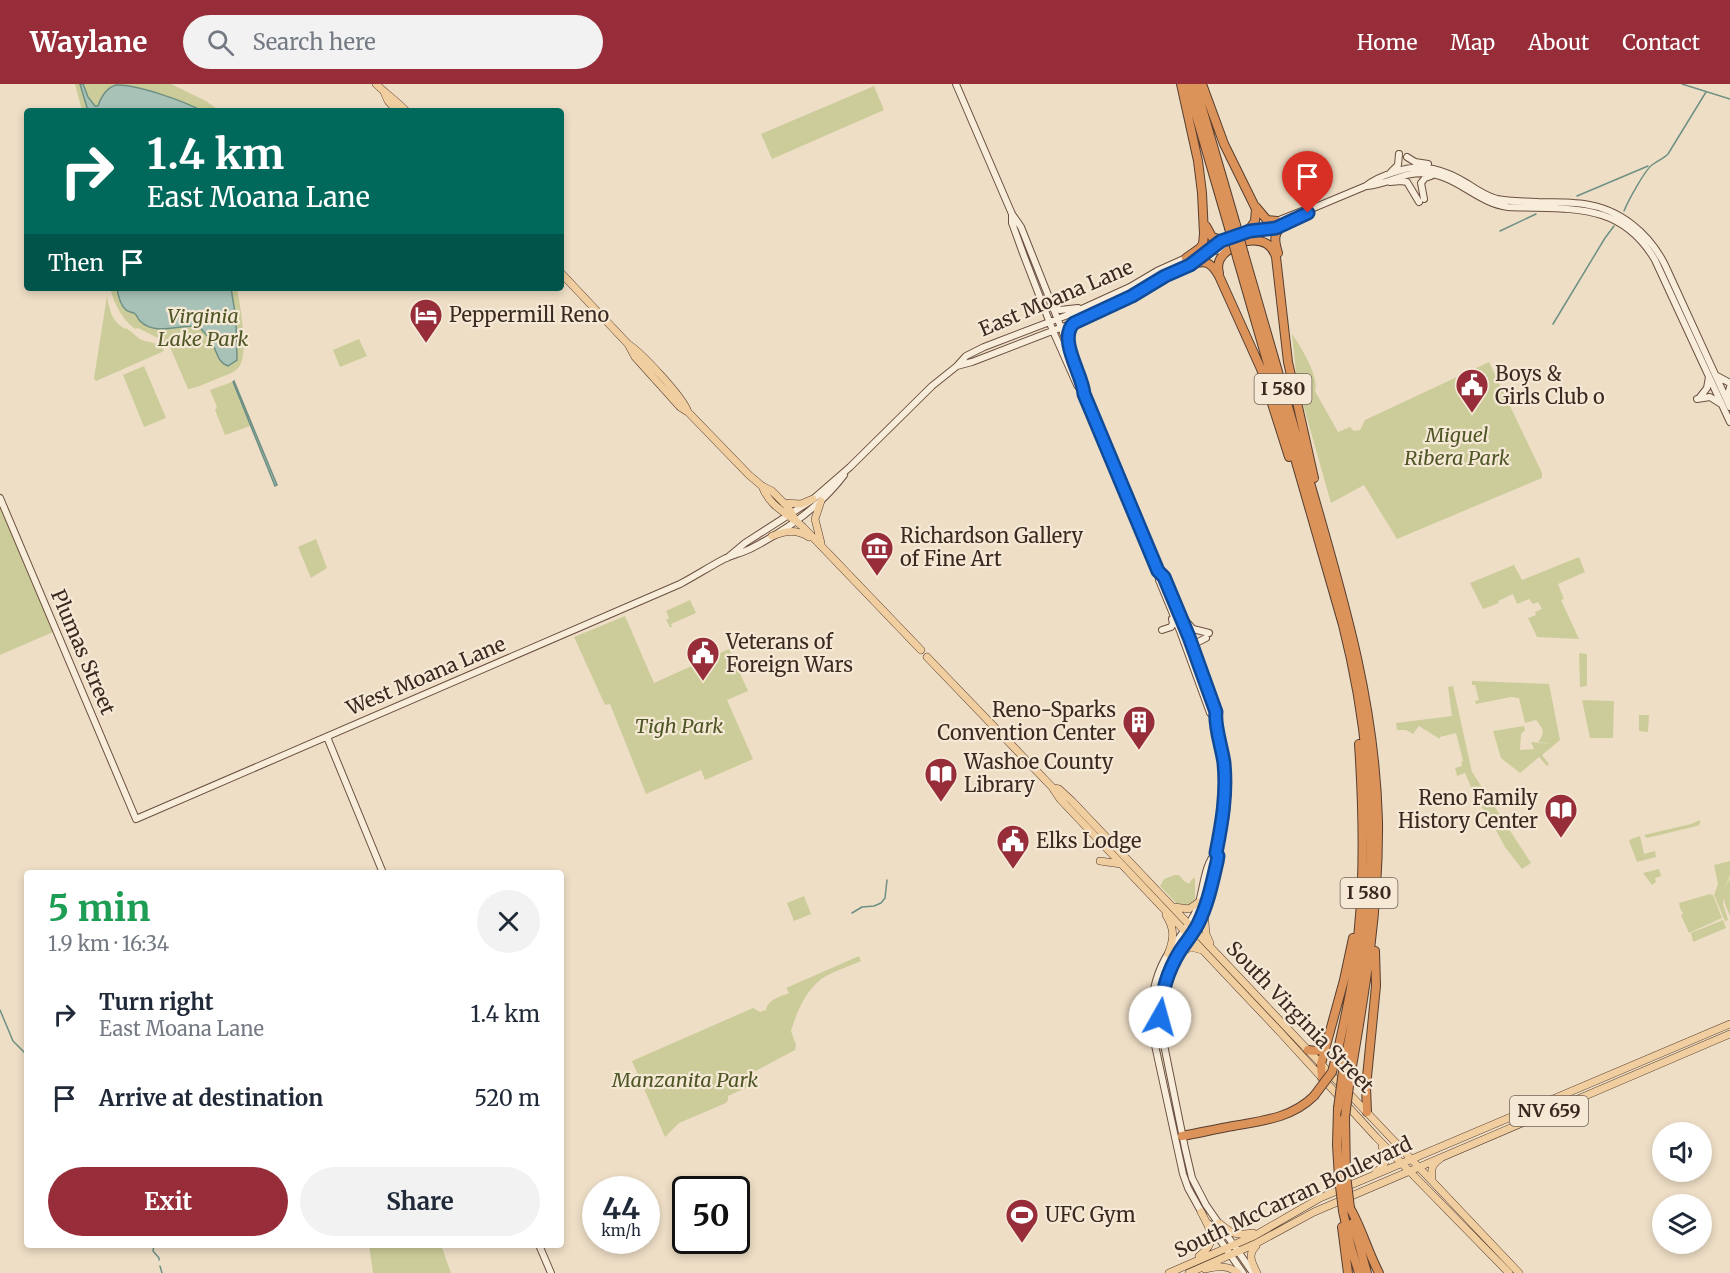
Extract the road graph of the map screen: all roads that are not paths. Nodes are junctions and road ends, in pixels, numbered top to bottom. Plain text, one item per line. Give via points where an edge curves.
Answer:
1 (376, 84) edge
2 (956, 84) edge
3 (1180, 84) edge
4 (1187, 84) edge
5 (1195, 84) edge
6 (1202, 84) edge
7 (384, 92) junction
8 (394, 108) edge
9 (403, 108) edge
10 (1399, 154) dead end
11 (1407, 157) dead end
12 (1408, 171) junction
13 (1389, 174) junction
14 (1443, 177) junction
15 (1460, 179) junction
16 (1375, 185) junction
17 (1366, 186) junction
18 (1253, 202) junction
19 (1203, 211) junction
20 (1012, 214) junction
21 (1281, 223) junction
22 (1232, 226) junction
23 (1245, 237) junction
24 (1223, 240) junction
25 (1230, 249) junction
26 (1205, 253) junction
27 (1186, 262) junction
28 (1152, 274) junction
29 (1279, 274) junction
30 (564, 276) edge
31 (1220, 276) junction
32 (1132, 296) junction
33 (1051, 303) junction
34 (1088, 306) junction
35 (1054, 320) junction
36 (1074, 323) junction
37 (1057, 329) junction
38 (1071, 354) junction
39 (957, 366) junction
40 (1712, 374) junction
41 (1730, 385) edge
42 (1084, 394) junction
43 (1727, 406) edge
44 (1730, 422) edge
45 (850, 466) junction
46 (762, 486) junction
47 (0, 498) edge
48 (813, 499) junction
49 (821, 501) junction
50 (783, 502) junction
51 (792, 516) junction
52 (1319, 527) junction
53 (772, 536) junction
54 (821, 546) junction
55 (727, 558) junction
56 (1158, 571) junction
57 (1166, 598) junction
58 (1179, 613) junction
59 (1162, 630) dead end
60 (921, 650) dead end
61 (1353, 653) junction
62 (927, 657) dead end
63 (1199, 665) junction
64 (1360, 713) junction
65 (1215, 718) junction
66 (327, 737) junction
67 (1054, 788) junction
68 (136, 819) joint
69 (1363, 846) junction
70 (1216, 853) junction
71 (1100, 861) dead end
72 (1122, 864) junction
73 (382, 870) edge
74 (1156, 900) junction
75 (1199, 902) junction
76 (1172, 906) junction
77 (1204, 911) junction
78 (1375, 916) junction
79 (1190, 930) junction
80 (1204, 951) junction
81 (1179, 953) junction
82 (1168, 954) junction
83 (1220, 957) junction
84 (1267, 1012) junction
85 (1730, 1024) edge
86 (1330, 1034) junction
87 (1730, 1034) edge
88 (1308, 1050) junction
89 (1321, 1064) junction
90 (1347, 1074) junction
91 (1322, 1077) junction
92 (1367, 1112) junction
93 (1368, 1128) junction
94 (1182, 1136) junction
95 (1447, 1154) junction
96 (1412, 1159) junction
97 (1401, 1163) junction
98 (1419, 1166) junction
99 (1409, 1171) junction
100 (1342, 1176) junction
101 (1362, 1180) junction
102 (1432, 1180) junction
103 (1421, 1183) junction
104 (1371, 1188) junction
105 (1320, 1198) junction
106 (1346, 1210) junction
107 (1201, 1212) junction
108 (1294, 1222) junction
109 (1219, 1223) junction
110 (1261, 1232) junction
111 (1259, 1242) junction
112 (540, 1248) edge
113 (1236, 1248) junction
114 (1228, 1252) junction
115 (1190, 1264) junction
116 (551, 1273) edge
117 (1169, 1273) edge
118 (1190, 1273) edge
119 (1238, 1273) edge
120 (1243, 1273) edge
121 (1255, 1273) edge
122 (1348, 1273) edge
123 (1359, 1273) edge
124 (1367, 1273) edge
125 (1379, 1273) edge
126 (1507, 1273) edge
127 (1519, 1273) edge

1 - 7 main road
2 - 20 main road
3 - 19 highway via 1195,147
4 - 22 highway, I 580
5 - 22 highway, I 580
6 - 18 highway via 1224,144
7 - 8 main road
7 - 9 main road
10 - 13 main road via 1398,165
11 - 15 main road via 1447,169
12 - 13 main road, East Moana Lane
12 - 14 main road
12 - 15 main road via 1432,168
12 - 16 main road, East Moana Lane
13 - 17 main road, East Moana Lane
14 - 16 main road via 1424,179 1422,201 1406,181
14 - 40 main road via 1496,205 1585,210 1623,225 1655,260
15 - 40 main road via 1496,198 1606,209 1634,226 1660,255
16 - 17 main road, East Moana Lane
17 - 21 main road, East Moana Lane
18 - 21 highway via 1265,218
18 - 23 highway via 1256,218
19 - 24 highway via 1210,234
19 - 27 highway via 1203,244
20 - 33 main road
20 - 35 main road via 1020,245
21 - 23 main road, East Moana Lane
21 - 29 highway via 1275,237
22 - 52 highway, I 580, bridge
23 - 24 main road, East Moana Lane
23 - 25 main road, East Moana Lane
23 - 29 highway via 1270,245
24 - 26 main road, East Moana Lane
25 - 26 main road, East Moana Lane
25 - 31 highway via 1219,261
26 - 27 main road, East Moana Lane
27 - 28 main road, East Moana Lane
27 - 31 highway via 1207,262
27 - 32 main road, East Moana Lane
28 - 32 main road
28 - 34 main road, East Moana Lane
29 - 52 highway via 1288,362 1315,481
30 - 46 main road via 680,407
31 - 52 highway via 1261,369 1296,480
32 - 36 main road, East Moana Lane
33 - 34 main road via 1060,310
33 - 35 main road
34 - 35 main road, East Moana Lane
35 - 37 main road
35 - 39 main road, East Moana Lane via 975,351
36 - 37 main road, East Moana Lane
36 - 38 main road via 1069,339
37 - 38 main road
37 - 39 main road, East Moana Lane
37 - 42 main road via 1077,385
38 - 42 main road
39 - 45 main road, East Moana Lane via 937,380
40 - 41 main road
40 - 43 main road
40 - 43 main road via 1697,399 1713,398
41 - 43 main road
42 - 56 main road
43 - 44 main road
45 - 48 main road, East Moana Lane
45 - 49 main road, East Moana Lane
46 - 50 main road
46 - 51 main road via 770,500
47 - 68 main road, Plumas Street
48 - 50 main road via 801,504
48 - 51 main road, East Moana Lane
49 - 51 main road, East Moana Lane
49 - 54 main road via 815,519
50 - 51 main road
51 - 53 main road, West Moana Lane
51 - 54 main road
51 - 55 main road, West Moana Lane
52 - 61 highway, I 580
53 - 54 main road via 796,531
53 - 55 main road, West Moana Lane
54 - 60 main road
55 - 66 main road, West Moana Lane via 674,587
56 - 57 main road
56 - 58 main road
57 - 59 main road via 1173,624
57 - 65 main road
58 - 63 main road
58 - 63 main road via 1191,627 1207,636 1195,645
61 - 64 highway, I 580
61 - 78 highway, I 580 via 1369,720 1376,786
62 - 67 main road, South Virginia Street
63 - 65 main road
64 - 69 highway
64 - 90 highway, I 580 via 1368,773 1370,883
65 - 70 main road via 1225,785
66 - 68 main road, West Moana Lane
66 - 73 main road
67 - 72 main road, South Virginia Street via 1058,797
67 - 76 main road, South Virginia Street via 1072,801
69 - 86 highway via 1352,946
69 - 94 highway, bridge via 1358,941 1332,1072 1314,1096 1285,1115
70 - 75 main road via 1210,861
70 - 77 main road
71 - 72 main road
72 - 74 main road, South Virginia Street
74 - 79 main road, South Virginia Street
74 - 82 main road via 1173,928
75 - 76 main road via 1185,910
75 - 79 main road
76 - 79 main road, South Virginia Street
77 - 79 main road
77 - 83 main road via 1206,934
78 - 90 highway, I 580
78 - 92 highway via 1376,983
79 - 80 main road, South Virginia Street
79 - 81 main road
79 - 82 main road
79 - 83 main road, South Virginia Street
80 - 81 main road via 1191,948
80 - 84 main road, South Virginia Street
81 - 94 main road via 1164,986 1160,1017
82 - 107 main road via 1154,990 1152,1031 1183,1174
83 - 84 main road, South Virginia Street
84 - 88 main road, South Virginia Street
84 - 91 main road, South Virginia Street
85 - 96 main road, South McCarran Boulevard / NV 659
86 - 88 highway via 1321,1049
86 - 89 highway
87 - 95 main road, South McCarran Boulevard / NV 659
88 - 89 main road, South Virginia Street
89 - 91 highway
89 - 92 main road, South Virginia Street
90 - 100 highway, I 580, bridge
90 - 100 highway, I 580, bridge via 1338,1108 1337,1145
91 - 93 main road, South Virginia Street
92 - 96 main road, South Virginia Street
93 - 97 main road, South Virginia Street
93 - 101 main road via 1387,1158 1381,1168
94 - 109 main road via 1194,1182
95 - 98 main road, South McCarran Boulevard / NV 659
95 - 102 main road via 1432,1166
96 - 97 main road, South McCarran Boulevard / NV 659
96 - 98 main road, South Virginia Street
97 - 99 main road, South Virginia Street
97 - 101 main road, South McCarran Boulevard / NV 659
98 - 99 main road, South McCarran Boulevard / NV 659
98 - 102 main road, South Virginia Street
99 - 103 main road, South Virginia Street
99 - 104 main road, South McCarran Boulevard / NV 659
100 - 106 highway, I 580, bridge
101 - 105 main road, South McCarran Boulevard / NV 659
102 - 127 main road, South Virginia Street
103 - 104 main road via 1404,1178
103 - 126 main road, South Virginia Street
104 - 108 main road, South McCarran Boulevard / NV 659
105 - 108 main road via 1319,1204 1298,1215
105 - 110 main road, South McCarran Boulevard / NV 659
106 - 122 highway via 1343,1244
106 - 123 highway, I 580
106 - 124 highway, I 580
106 - 125 highway via 1356,1219
107 - 114 main road
107 - 115 main road via 1211,1233 1211,1243
108 - 111 main road, South McCarran Boulevard / NV 659
109 - 110 main road via 1235,1235
109 - 113 main road
110 - 113 main road, South McCarran Boulevard / NV 659
111 - 113 main road, South McCarran Boulevard / NV 659
111 - 121 main road via 1250,1260
112 - 116 main road
113 - 114 main road, South McCarran Boulevard / NV 659
113 - 121 main road
114 - 115 main road, South McCarran Boulevard / NV 659
114 - 118 main road, South McCarran Boulevard / NV 659
114 - 120 main road
115 - 117 main road, South McCarran Boulevard / NV 659
118 - 119 main road via 1218,1266

